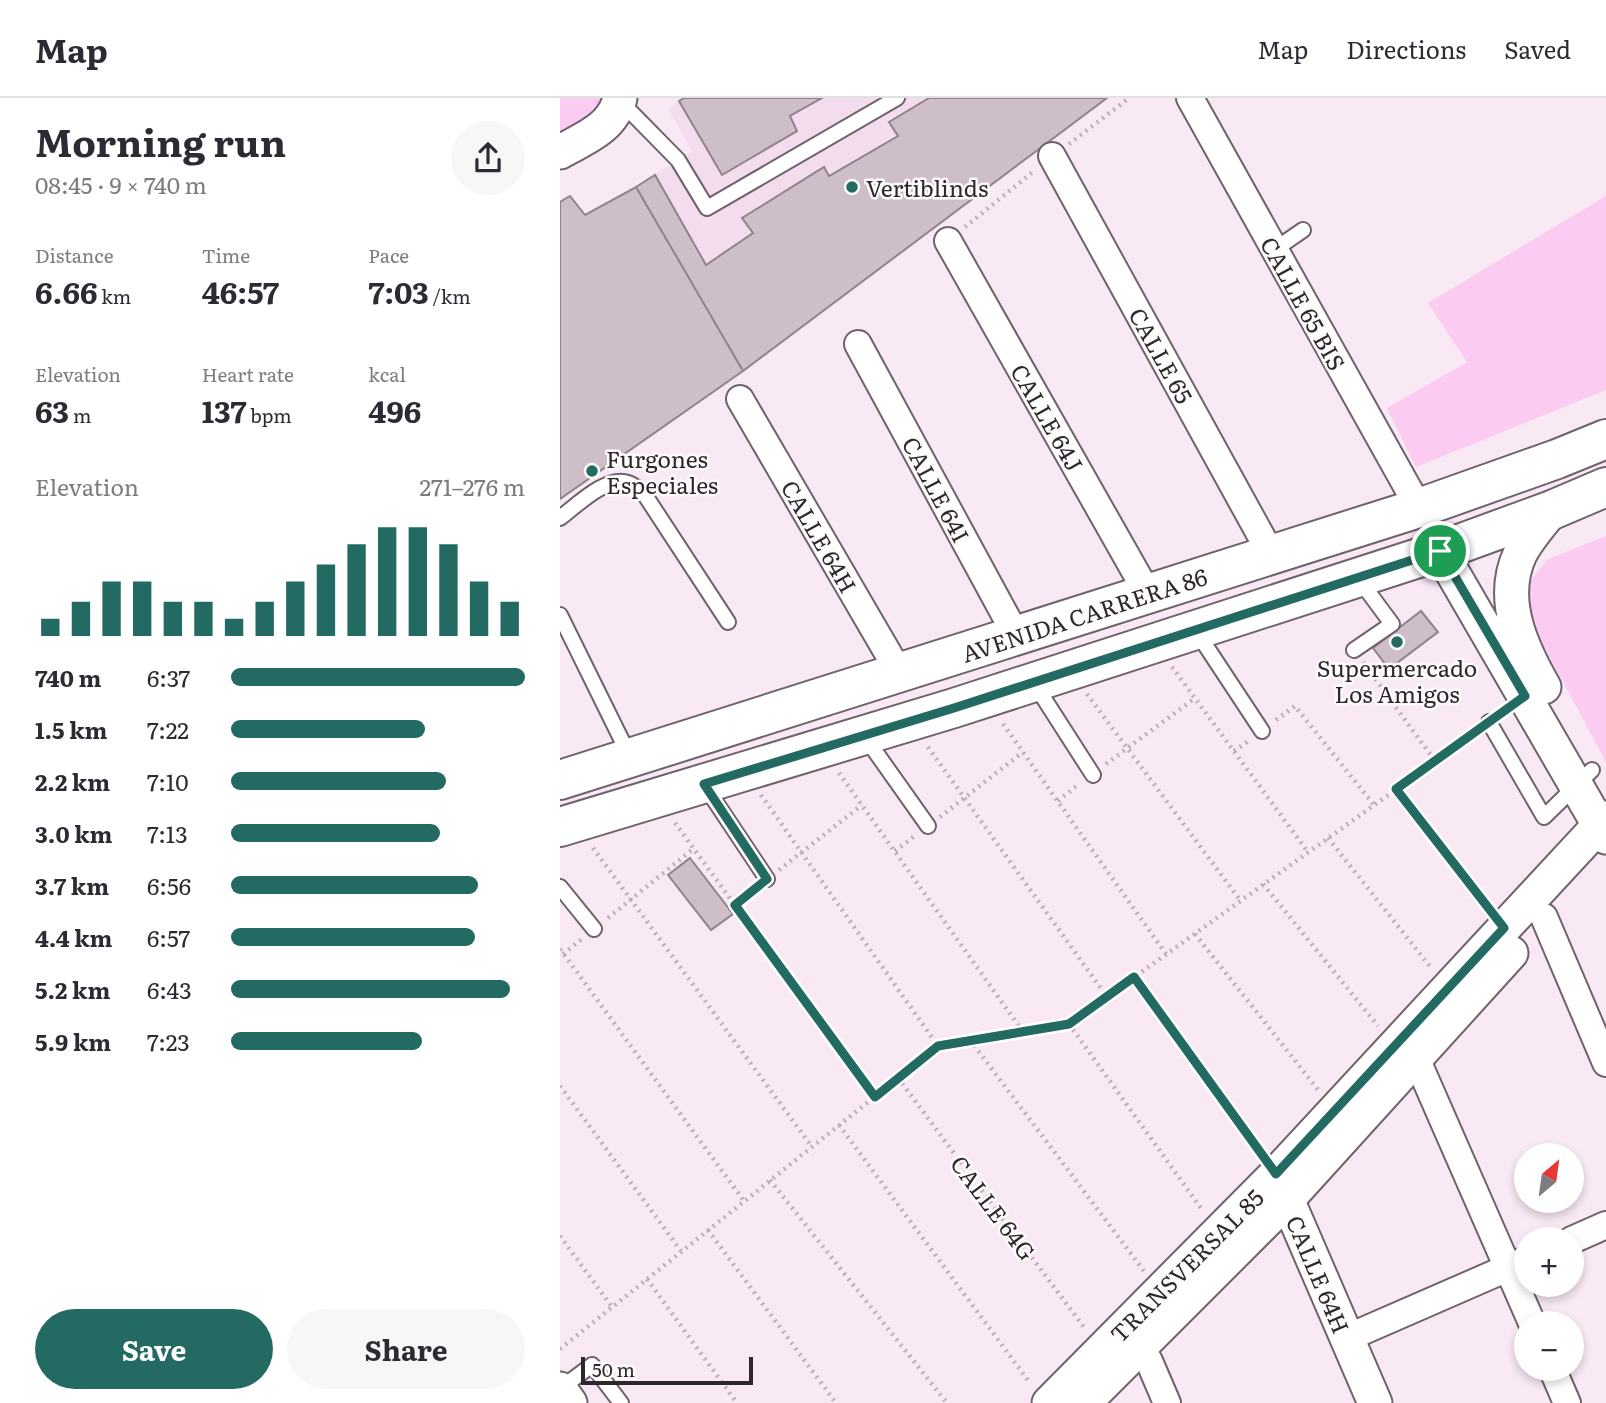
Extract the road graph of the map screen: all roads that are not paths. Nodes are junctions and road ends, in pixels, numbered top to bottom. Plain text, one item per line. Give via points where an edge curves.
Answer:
1 (897, 98) edge
2 (1190, 98) edge
3 (620, 99) edge
4 (560, 152) edge
5 (1052, 156) dead end
6 (1303, 230) dead end
7 (948, 241) dead end
8 (1274, 250) junction
9 (858, 344) dead end
10 (740, 399) dead end
11 (1606, 439) edge
12 (1606, 487) edge
13 (1419, 508) junction
14 (1552, 510) junction
15 (560, 517) edge
16 (1440, 551) junction
17 (1271, 555) junction
18 (1357, 577) junction
19 (1148, 594) junction
20 (560, 615) edge
21 (728, 622) dead end
22 (1195, 630) junction
23 (1016, 635) junction
24 (1354, 650) road end
25 (899, 672) junction
26 (1033, 682) junction
27 (1489, 722) road end
28 (1262, 731) dead end
29 (864, 736) junction
30 (630, 759) junction
31 (1093, 775) road end
32 (560, 780) edge
33 (704, 784) junction
34 (1599, 811) edge
35 (928, 826) road end
36 (575, 836) edge
37 (767, 879) road end
38 (560, 887) edge
39 (1544, 918) junction
40 (594, 929) road end
41 (1405, 1052) junction
42 (1606, 1063) edge
43 (1281, 1187) junction
44 (1606, 1225) edge
45 (1584, 1235) edge
46 (1514, 1258) edge
47 (1514, 1265) edge
48 (1347, 1338) junction
49 (1140, 1347) junction
50 (1558, 1381) edge
51 (560, 1389) edge
52 (1042, 1397) edge
53 (570, 1403) edge
54 (621, 1403) edge
55 (1084, 1403) edge
56 (1167, 1403) edge
57 (1375, 1403) edge
58 (1567, 1403) edge

1 - 3 lane via 707,208 678,160
2 - 8 street, CALLE 65 BIS
3 - 4 street via 607,123
5 - 17 street, CALLE 65
6 - 8 lane
7 - 19 street, CALLE 64J
8 - 13 street, CALLE 65 BIS
9 - 23 street, CALLE 64I
10 - 25 street, CALLE 64H
11 - 13 main road, AVENIDA CARRERA 86
12 - 14 main road
13 - 17 main road, AVENIDA CARRERA 86
14 - 16 main road
14 - 34 street via 1525,545 1514,569 1512,612 1524,649
15 - 21 lane via 615,481 643,492
16 - 18 main road
16 - 34 street
17 - 19 main road, AVENIDA CARRERA 86
18 - 22 main road
18 - 24 lane via 1392,624
19 - 23 main road, AVENIDA CARRERA 86
20 - 30 lane
22 - 26 main road
22 - 28 lane
23 - 25 main road, AVENIDA CARRERA 86
25 - 30 main road, AVENIDA CARRERA 86
26 - 29 main road
26 - 31 lane
27 - 34 lane via 1544,817
29 - 33 main road
29 - 35 lane
30 - 32 main road, AVENIDA CARRERA 86
33 - 36 main road
33 - 37 lane
34 - 39 street, TRANSVERSAL 85
34 - 41 street, TRANSVERSAL 85 via 1448,989
38 - 40 lane
39 - 41 street, TRANSVERSAL 85
39 - 42 street
41 - 43 street, TRANSVERSAL 85
41 - 43 street, TRANSVERSAL 85 via 1335,1111
41 - 46 street
43 - 48 street, CALLE 64H
43 - 49 street, TRANSVERSAL 85
43 - 52 street, TRANSVERSAL 85
44 - 45 street
47 - 48 street
48 - 57 street, CALLE 64H
49 - 55 street, TRANSVERSAL 85
49 - 56 street
50 - 58 street
51 - 53 street
51 - 54 lane via 592,1365

